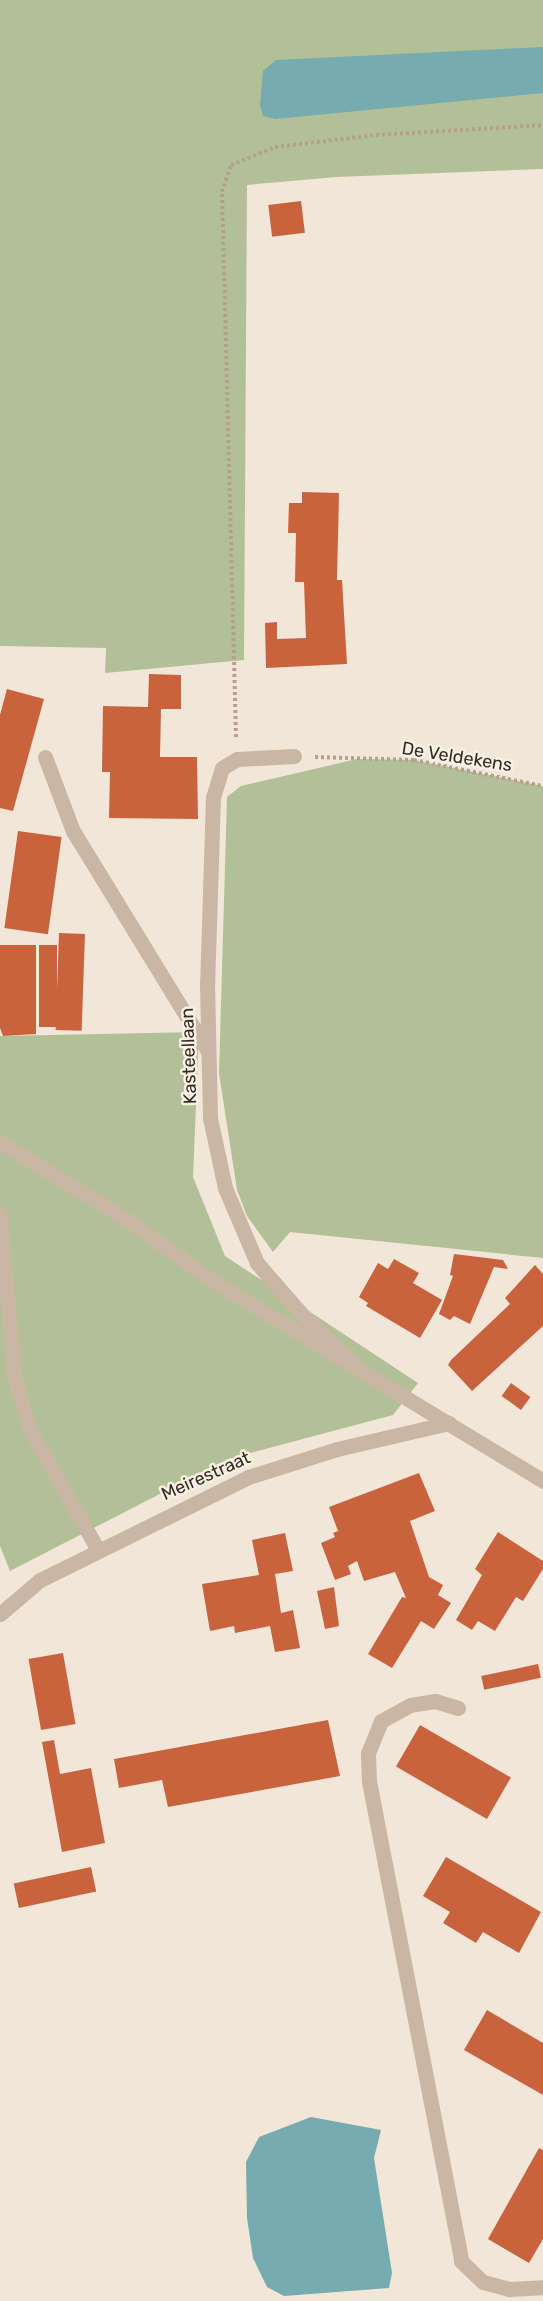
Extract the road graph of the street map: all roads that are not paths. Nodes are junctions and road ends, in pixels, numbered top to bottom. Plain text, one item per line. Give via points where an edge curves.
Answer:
1 (294, 756) road end
2 (45, 757) dead end
3 (208, 1051) junction
4 (0, 1142) edge
5 (0, 1215) edge
6 (359, 1369) junction
7 (7, 1376) edge
8 (449, 1423) junction
9 (543, 1481) edge
10 (98, 1550) junction
11 (0, 1614) edge
12 (458, 1708) dead end
13 (543, 2287) edge

1 - 3 street, Kasteellaan via 237,759 222,768 213,797
2 - 3 street via 73,831
3 - 6 street, Kasteellaan via 210,1118 225,1188 257,1263 305,1318
4 - 6 street, Kasteellaan via 132,1223 213,1281
5 - 7 street
6 - 8 street, Kasteellaan
7 - 10 street via 29,1428
8 - 9 street, Kasteellaan
8 - 10 street, Meirestraat via 337,1449 248,1477
10 - 11 street, Meirestraat via 40,1580
12 - 13 street via 435,1701 410,1705 381,1721 368,1754 369,1781 461,2261 483,2282 509,2289

